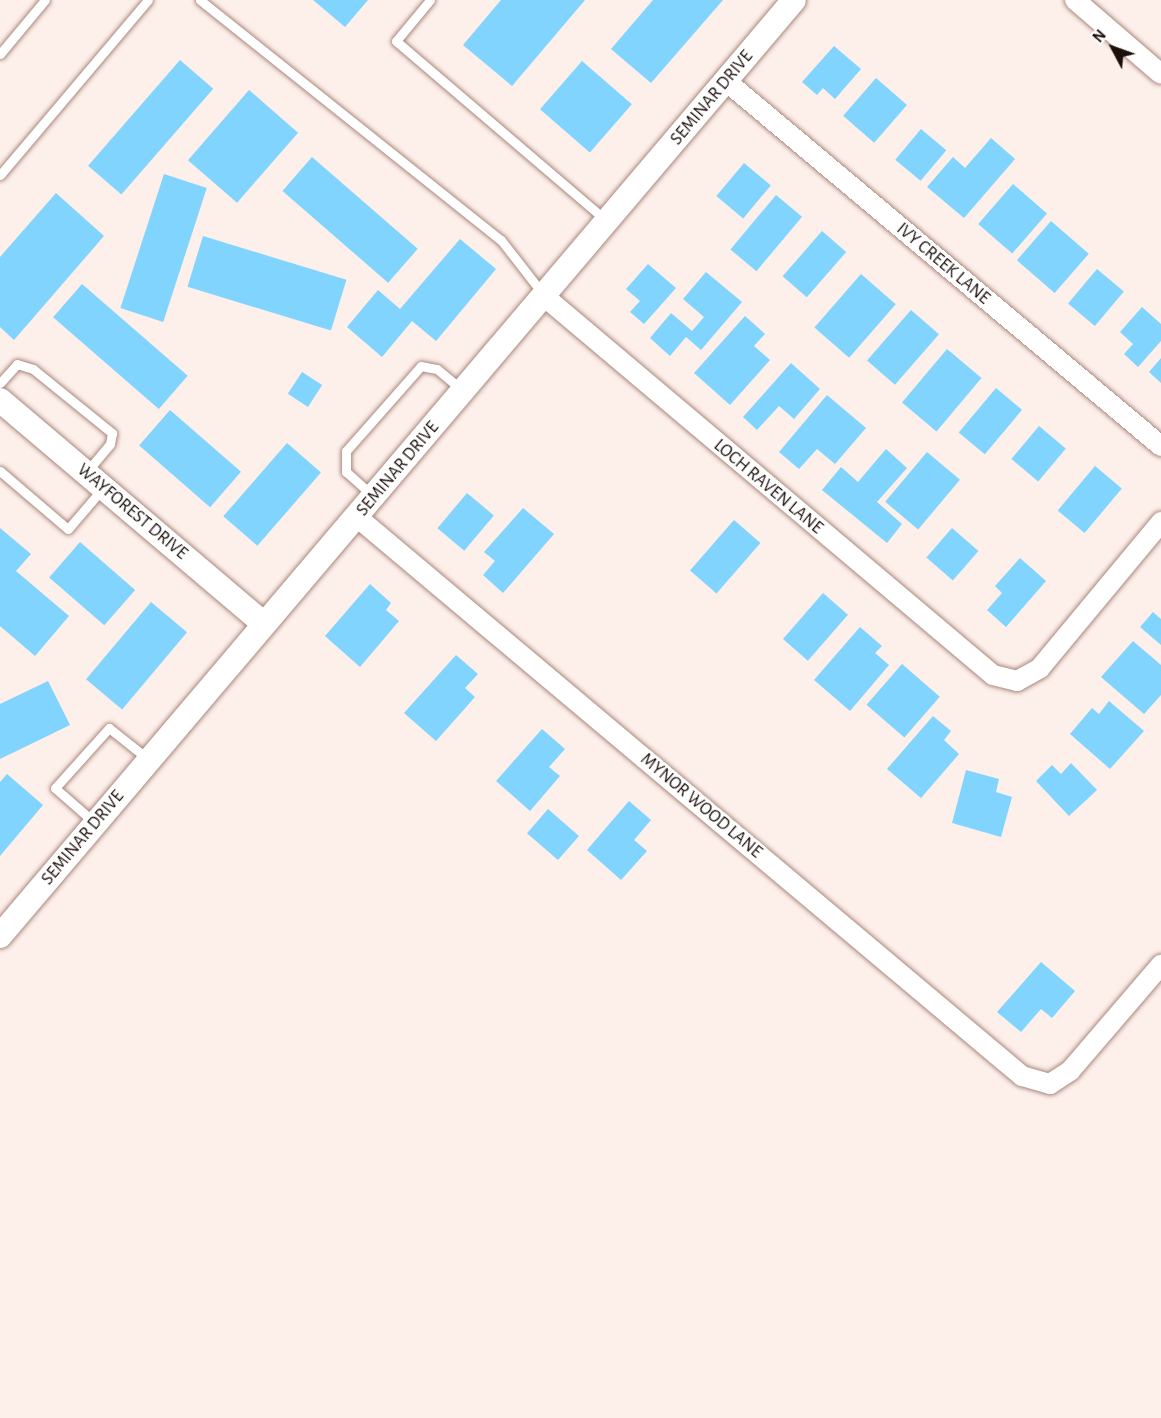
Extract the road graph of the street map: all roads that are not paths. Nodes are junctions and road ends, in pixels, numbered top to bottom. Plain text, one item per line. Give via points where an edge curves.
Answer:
1 (45, 0) edge
2 (148, 0) edge
3 (200, 0) edge
4 (430, 0) edge
5 (794, 0) edge
6 (1075, 0) edge
7 (0, 54) edge
8 (1161, 74) edge
9 (726, 81) junction
10 (0, 175) edge
11 (609, 223) junction
12 (545, 297) junction
13 (0, 383) edge
14 (464, 392) junction
15 (0, 400) edge
16 (1161, 446) edge
17 (0, 471) edge
18 (94, 481) junction
19 (374, 497) junction
20 (357, 518) junction
21 (1161, 522) edge
22 (264, 624) junction
23 (149, 760) junction
24 (96, 823) junction
25 (3, 927) edge
26 (1161, 965) edge

1 - 7 lane
2 - 10 lane
3 - 12 lane via 501,240
4 - 11 lane via 396,41
5 - 9 street, SEMINAR DRIVE
6 - 8 street
9 - 11 street, SEMINAR DRIVE
9 - 16 street, IVY CREEK LANE
11 - 12 street, SEMINAR DRIVE
12 - 14 street, SEMINAR DRIVE
12 - 21 street, LOCH RAVEN LANE via 993,675 1017,681 1040,668
13 - 18 lane via 16,364 33,369 112,433
14 - 19 street, SEMINAR DRIVE
14 - 19 lane via 437,369 421,366 346,451 346,472
15 - 18 street, WAYFOREST DRIVE
17 - 18 lane via 68,529
18 - 22 street, WAYFOREST DRIVE
19 - 20 street, SEMINAR DRIVE
20 - 22 street, SEMINAR DRIVE
20 - 26 street, MYNOR WOOD LANE via 1022,1076 1050,1084 1070,1071
22 - 23 street, SEMINAR DRIVE
23 - 24 street, SEMINAR DRIVE
23 - 24 lane via 109,728 56,788
24 - 25 street, SEMINAR DRIVE

